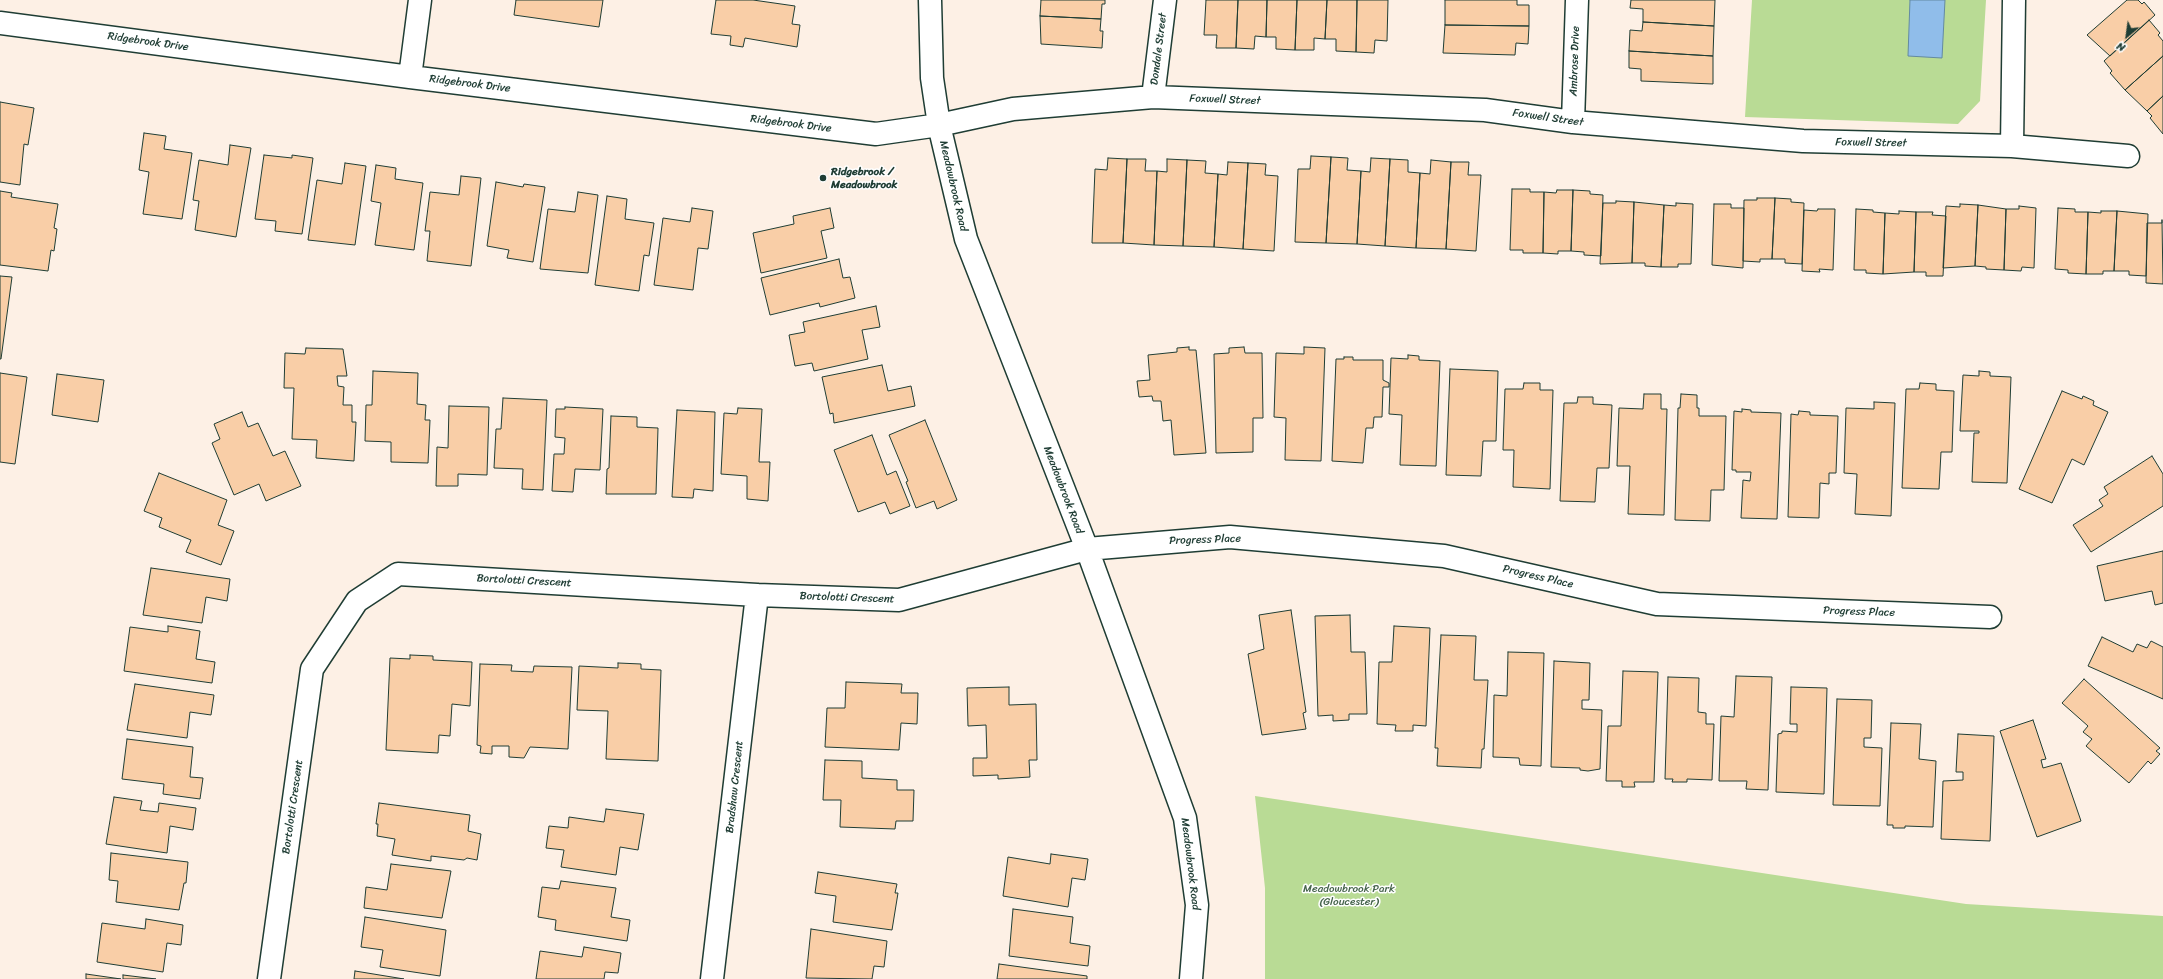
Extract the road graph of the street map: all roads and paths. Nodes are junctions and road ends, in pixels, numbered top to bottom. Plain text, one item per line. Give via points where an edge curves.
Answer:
1 (420, 0) edge
2 (930, 0) edge
3 (1165, 0) edge
4 (1577, 0) edge
5 (2014, 0) edge
6 (0, 23) edge
7 (410, 77) junction
8 (1153, 97) junction
9 (1573, 122) junction
10 (940, 125) junction
11 (2012, 146) junction
12 (2128, 156) dead end
13 (1087, 549) junction
14 (756, 595) junction
15 (1990, 617) dead end
16 (269, 979) edge
17 (712, 979) edge
18 (1191, 979) edge

1 - 7 street
2 - 10 street, Meadowbrook Road via 930,65
3 - 8 street, Dondale Street
4 - 9 street, Ambrose Drive
5 - 11 street
6 - 7 street, Ridgebrook Drive
7 - 10 street, Ridgebrook Drive via 876,134
8 - 9 street, Foxwell Street via 1485,110
8 - 10 street, Foxwell Street via 1013,109
9 - 11 street, Foxwell Street via 1802,141
10 - 13 street, Meadowbrook Road via 966,239
11 - 12 street, Foxwell Street
13 - 14 street, Bortolotti Crescent via 898,600
13 - 15 street, Progress Place via 1230,537 1444,556 1657,604
13 - 18 street, Meadowbrook Road via 1185,818 1197,905
14 - 16 street, Bortolotti Crescent via 398,574 357,601 312,669
14 - 17 street, Bradshaw Crescent

